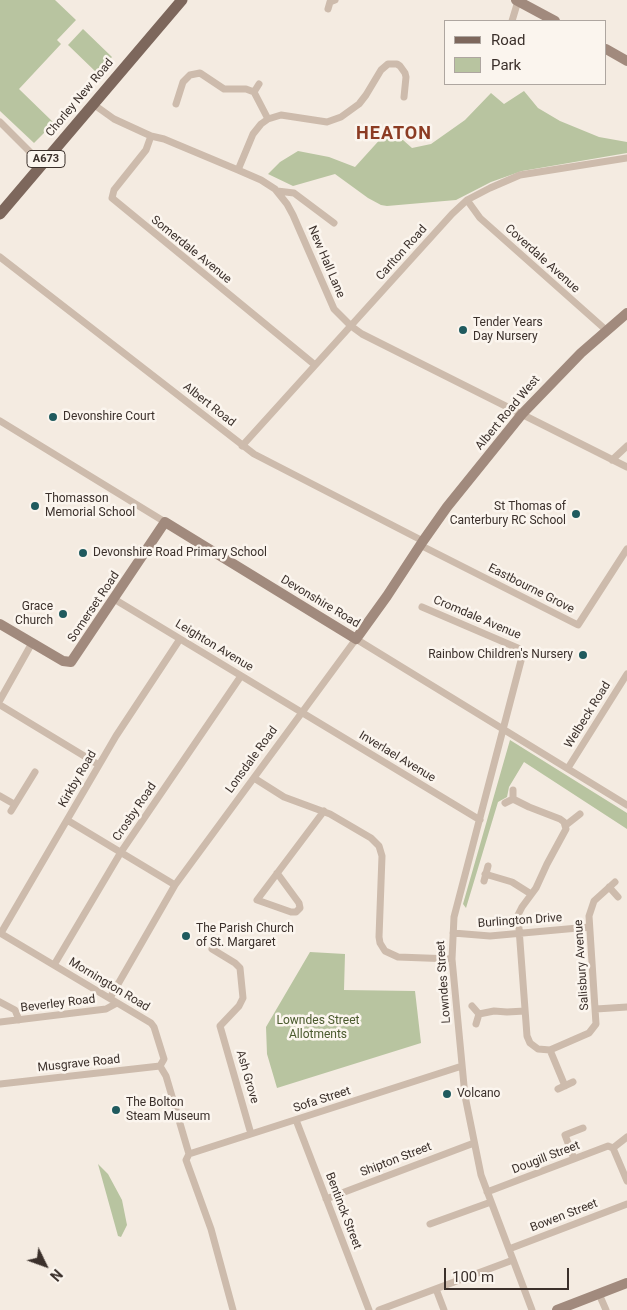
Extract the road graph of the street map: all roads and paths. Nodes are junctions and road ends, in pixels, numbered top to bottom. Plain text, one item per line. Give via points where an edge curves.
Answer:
1 (182, 0) edge
2 (517, 1) edge
3 (512, 20) edge
4 (553, 20) edge
5 (607, 50) edge
6 (627, 61) edge
7 (259, 84) dead end
8 (406, 86) junction
9 (414, 88) dead end
10 (170, 91) dead end
11 (254, 92) junction
12 (179, 94) junction
13 (404, 97) dead end
14 (93, 104) junction
15 (176, 104) dead end
16 (268, 119) junction
17 (0, 122) edge
18 (328, 122) junction
19 (329, 130) dead end
20 (151, 136) junction
21 (627, 158) edge
22 (42, 164) junction
23 (238, 170) junction
24 (277, 191) junction
25 (467, 200) junction
26 (0, 214) edge
27 (334, 223) dead end
28 (0, 257) edge
29 (627, 313) edge
30 (351, 326) junction
31 (606, 330) junction
32 (315, 365) junction
33 (522, 414) junction
34 (0, 421) edge
35 (242, 446) junction
36 (627, 446) edge
37 (612, 460) junction
38 (627, 467) edge
39 (165, 522) junction
40 (422, 543) junction
41 (627, 549) edge
42 (114, 599) junction
43 (422, 607) dead end
44 (0, 624) edge
45 (180, 639) junction
46 (356, 639) junction
47 (32, 643) junction
48 (522, 651) joint
49 (627, 674) edge
50 (241, 676) junction
51 (0, 700) edge
52 (0, 705) edge
53 (302, 712) junction
54 (503, 729) junction
55 (99, 765) junction
56 (568, 768) junction
57 (35, 772) dead end
58 (254, 778) junction
59 (513, 790) dead end
60 (0, 796) edge
61 (513, 798) junction
62 (626, 802) edge
63 (505, 803) dead end
64 (324, 811) junction
65 (580, 814) dead end
66 (67, 820) junction
67 (480, 820) junction
68 (566, 825) junction
69 (121, 852) junction
70 (488, 866) dead end
71 (277, 873) junction
72 (175, 885) junction
73 (531, 894) junction
74 (618, 897) dead end
75 (589, 927) junction
76 (1, 933) edge
77 (453, 933) junction
78 (519, 934) junction
79 (212, 949) dead end
80 (452, 958) junction
81 (54, 965) junction
82 (110, 998) junction
83 (0, 1002) edge
84 (116, 1003) junction
85 (472, 1006) dead end
86 (627, 1007) edge
87 (596, 1009) junction
88 (525, 1011) junction
89 (479, 1014) junction
90 (19, 1020) junction
91 (0, 1022) edge
92 (476, 1024) dead end
93 (550, 1050) junction
94 (160, 1066) junction
95 (462, 1066) junction
96 (573, 1082) dead end
97 (0, 1084) edge
98 (565, 1086) junction
99 (558, 1089) dead end
100 (296, 1120) junction
101 (582, 1128) dead end
102 (251, 1134) junction
103 (627, 1137) edge
104 (474, 1143) junction
105 (613, 1148) junction
106 (189, 1154) junction
107 (574, 1159) junction
108 (627, 1181) edge
109 (487, 1192) junction
110 (326, 1199) junction
111 (491, 1202) junction
112 (627, 1204) edge
113 (430, 1224) dead end
114 (509, 1249) junction
115 (513, 1260) junction
116 (627, 1283) edge
117 (436, 1289) junction
118 (600, 1294) junction
119 (233, 1310) edge
120 (368, 1310) edge
121 (379, 1310) edge
122 (444, 1310) edge
123 (532, 1310) edge
124 (556, 1310) edge
125 (606, 1310) edge

1 - 14 main road, Chorley New Road / A673
2 - 3 street
2 - 4 street
5 - 6 street
7 - 11 street
8 - 9 street
8 - 13 street
8 - 18 street via 403,69 396,64 388,64 359,104
10 - 12 street
11 - 12 street via 224,89 204,74 195,73 183,82
11 - 16 street
12 - 15 street
14 - 20 street, New Hall Lane via 114,119
14 - 22 main road, Chorley New Road / A673
16 - 18 street via 288,116
16 - 23 street via 254,134
17 - 22 street
18 - 19 street
20 - 23 street, New Hall Lane
20 - 32 street, Somerdale Avenue via 146,150 112,192 114,201
21 - 25 street, Carlton Road via 520,175
22 - 26 main road, Chorley New Road / A673
23 - 24 street, New Hall Lane
24 - 27 street via 294,193
24 - 30 street, New Hall Lane via 293,215 334,309
25 - 30 street, Carlton Road
25 - 31 street, Coverdale Avenue via 480,218
28 - 35 street, Albert Road
29 - 31 street, Albert Road West
30 - 32 street, Carlton Road
30 - 33 street, New Hall Lane via 366,337
31 - 33 street, Albert Road West
32 - 35 street, Carlton Road
33 - 37 street, New Hall Lane
33 - 40 street, Albert Road West
34 - 39 street, Devonshire Road
35 - 40 street, Albert Road
36 - 37 street
37 - 38 street, New Hall Lane
39 - 42 street, Somerset Road
39 - 46 street, Devonshire Road
40 - 41 street, Eastbourne Grove via 578,625
40 - 46 street, Lonsdale Road
42 - 45 street, Leighton Avenue
42 - 47 street, Somerset Road via 71,662 63,661
43 - 48 street, Cromdale Avenue
44 - 47 street, Somerset Road
45 - 50 street, Leighton Avenue
45 - 55 street, Kirkby Road
46 - 53 street, Lonsdale Road
46 - 54 street, Devonshire Road
47 - 51 street
48 - 54 street, Lowndes Street
49 - 56 street, Welbeck Road
50 - 53 street, Leighton Avenue
50 - 69 street, Crosby Road
52 - 55 street
53 - 58 street, Lonsdale Road
53 - 67 street, Inverlael Avenue
54 - 56 street, Devonshire Road
54 - 67 street, Lowndes Street
55 - 66 street, Kirkby Road
56 - 62 street, Devonshire Road
57 - 60 street via 12,807
58 - 64 street via 284,797
58 - 72 street, Lonsdale Road
59 - 61 street
61 - 63 street
61 - 68 street via 560,819
64 - 71 street
64 - 80 street via 371,838 381,851 379,937 386,951 398,957
65 - 68 street
66 - 69 street
66 - 76 street, Kirkby Road
67 - 77 street, Lowndes Street via 454,917
68 - 73 street
69 - 72 street
69 - 81 street, Crosby Road
70 - 73 street via 484,877 512,882
71 - 71 street via 257,900 296,912 300,908 298,901
72 - 82 street, Lonsdale Road
73 - 78 street via 519,911
74 - 75 street, Salisbury Avenue via 612,884 598,896 591,907
75 - 78 street, Burlington Drive
75 - 87 street, Salisbury Avenue
76 - 81 street, Mornington Road
77 - 78 street, Burlington Drive via 482,936
77 - 80 street, Lowndes Street
78 - 88 street
79 - 102 street, Ash Grove via 238,965 243,998 220,1026
80 - 95 street, Lowndes Street
81 - 82 street, Mornington Road
82 - 84 street, Mornington Road
83 - 90 street via 15,1010
84 - 90 street, Beverley Road via 106,1009
84 - 94 street, Mornington Road via 153,1025 164,1059
85 - 89 street
86 - 87 street
87 - 93 street, Salisbury Avenue via 593,1030
88 - 89 street
88 - 93 street via 530,1043 542,1051
89 - 92 street
90 - 91 street, Beverley Road
93 - 98 street
94 - 97 street, Musgrave Road
94 - 106 street, Mornington Road via 166,1076
95 - 100 street, Sofa Street
95 - 104 street, Lowndes Street
96 - 98 street
98 - 99 street
100 - 102 street, Sofa Street
100 - 110 street, Bentinck Street
101 - 107 street via 565,1135
102 - 106 street, Sofa Street
103 - 105 street
104 - 109 street, Lowndes Street
104 - 110 street, Shipton Street
105 - 107 street, Dougill Street via 608,1146
105 - 108 street
106 - 119 street, Mornington Road via 186,1160 213,1234
107 - 109 street, Dougill Street
109 - 111 street, Lowndes Street
110 - 120 street, Bentinck Street
111 - 113 street
111 - 114 street, Lowndes Street
112 - 114 street, Bowen Street
114 - 115 street, Lowndes Street
115 - 117 street
115 - 123 street, Lowndes Street
116 - 118 street
117 - 121 street
117 - 122 street
118 - 124 street
118 - 125 street

